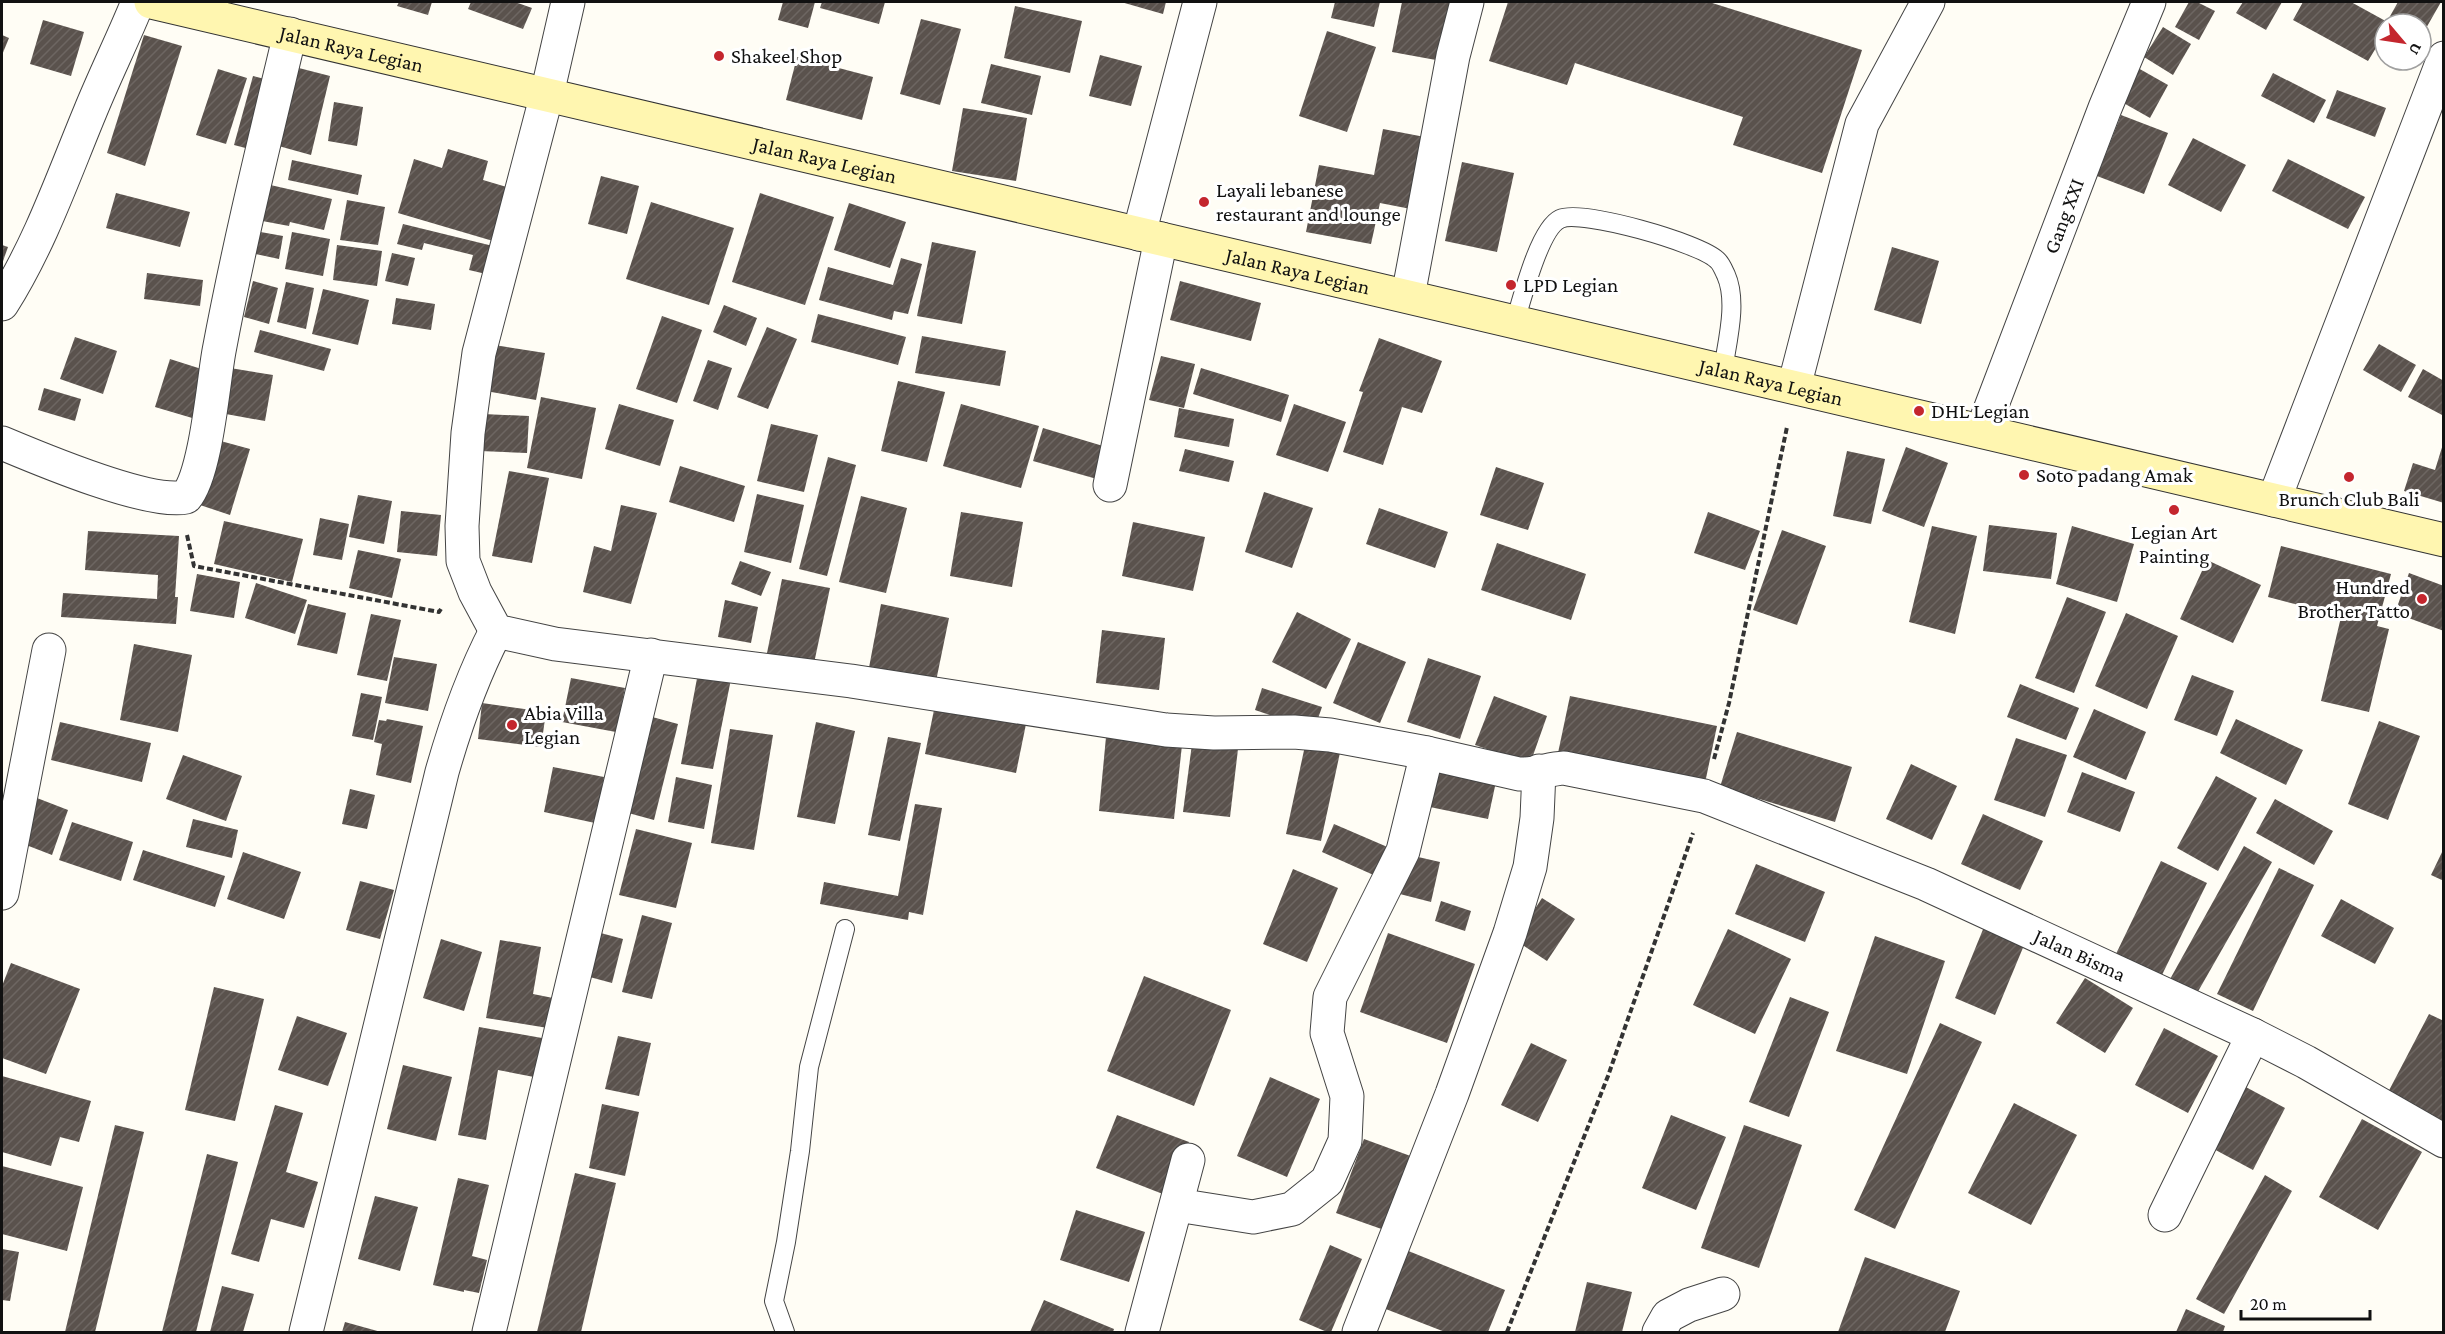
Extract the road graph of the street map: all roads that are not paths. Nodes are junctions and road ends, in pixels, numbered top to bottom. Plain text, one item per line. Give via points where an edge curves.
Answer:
1 (138, 2) edge
2 (151, 2) edge
3 (568, 2) edge
4 (1200, 2) edge
5 (1467, 2) edge
6 (1928, 2) edge
7 (2149, 2) edge
8 (290, 33) junction
9 (2444, 58) edge
10 (547, 94) junction
11 (1150, 236) junction
12 (1408, 296) junction
13 (2, 304) edge
14 (1515, 322) junction
15 (1723, 370) junction
16 (1794, 387) junction
17 (1982, 431) junction
18 (2, 443) edge
19 (1110, 485) dead end
20 (2274, 500) junction
21 (2444, 540) edge
22 (496, 631) junction
23 (49, 650) dead end
24 (651, 656) junction
25 (1427, 753) junction
26 (1539, 771) junction
27 (2, 893) edge
28 (845, 929) dead end
29 (2253, 1035) junction
30 (2444, 1141) edge
31 (1188, 1160) dead end
32 (1177, 1205) junction
33 (2165, 1215) dead end
34 (1723, 1294) dead end
35 (306, 1332) edge
36 (489, 1332) edge
37 (784, 1332) edge
38 (1142, 1332) edge
39 (1359, 1332) edge
40 (1659, 1332) edge

1 - 13 street via 54,202
2 - 8 main road, Jalan Raya Legian
3 - 10 street
4 - 11 street
5 - 12 street via 1453,56
6 - 16 street via 1862,124
7 - 17 street, Gang XXI
8 - 10 main road, Jalan Raya Legian
8 - 18 street via 219,350 202,457 191,491 186,497 170,499 143,493
9 - 20 street
10 - 11 main road, Jalan Raya Legian
10 - 22 street via 479,353 468,433 463,561
11 - 12 main road, Jalan Raya Legian
11 - 19 street
12 - 14 main road, Jalan Raya Legian
14 - 15 main road, Jalan Raya Legian
14 - 15 lane via 1548,230 1560,219 1601,220 1669,238 1718,260 1731,296
15 - 16 main road, Jalan Raya Legian
16 - 17 main road, Jalan Raya Legian
17 - 20 main road, Jalan Raya Legian
20 - 21 main road, Jalan Raya Legian
22 - 24 street, Jalan Bisma via 555,644
22 - 35 street via 459,714 442,772
23 - 27 street
24 - 25 street, Jalan Bisma via 851,681 1166,730 1330,735
24 - 36 street
25 - 26 street, Jalan Bisma via 1519,774
25 - 32 street via 1403,851 1330,997 1327,1033 1347,1096 1345,1141 1327,1181 1292,1209 1253,1217
26 - 29 street, Jalan Bisma via 1564,768 1704,796 1926,884
26 - 39 street via 1530,867 1510,933
28 - 37 lane via 808,1067 800,1150 774,1301
29 - 30 street, Jalan Bisma
29 - 33 street
31 - 32 street
32 - 38 street
34 - 40 street via 1668,1317

